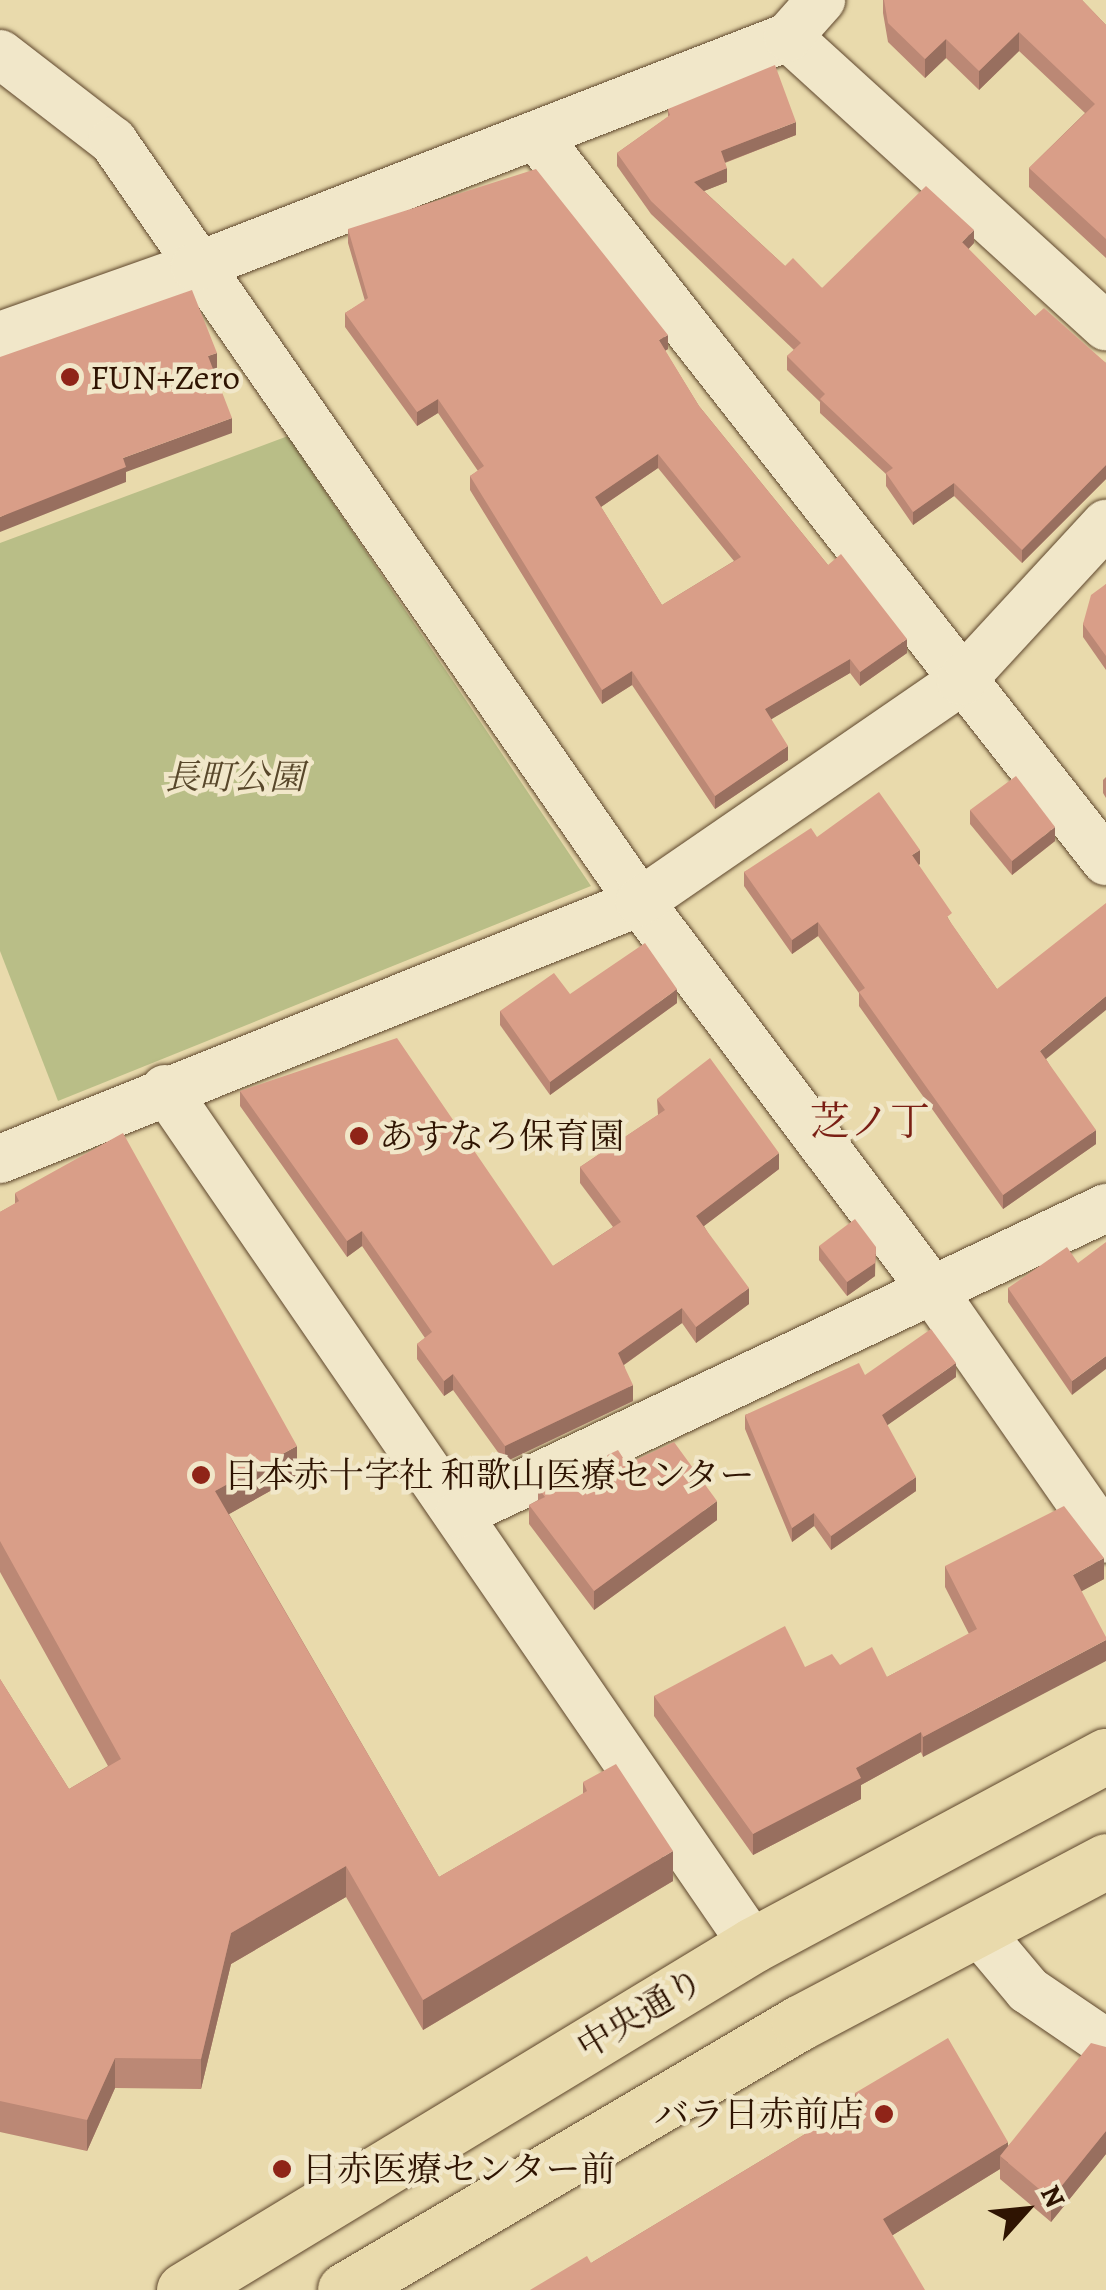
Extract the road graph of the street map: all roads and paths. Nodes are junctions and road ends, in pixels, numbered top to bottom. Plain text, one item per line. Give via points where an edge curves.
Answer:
1 (821, 0) edge
2 (788, 36) junction
3 (0, 54) edge
4 (537, 137) junction
5 (195, 267) junction
6 (1106, 326) edge
7 (0, 336) edge
8 (1106, 524) edge
9 (961, 680) junction
10 (1106, 861) edge
11 (640, 902) junction
12 (165, 1089) junction
13 (0, 1160) edge
14 (1106, 1208) edge
15 (933, 1290) junction
16 (459, 1514) junction
17 (1106, 1539) edge
18 (1106, 1756) edge
19 (1106, 1861) edge
20 (976, 1928) junction
21 (752, 1945) junction
22 (1106, 2043) edge
23 (184, 2290) edge
24 (345, 2290) edge

1 - 2 street
2 - 4 street
2 - 6 street
3 - 5 street via 112,141
4 - 5 street
4 - 9 street
5 - 7 street
5 - 11 street
8 - 9 street
9 - 10 street
9 - 11 street
11 - 12 street
11 - 15 street
12 - 13 street
12 - 16 street
14 - 15 street
15 - 16 street
15 - 17 street
16 - 21 street
18 - 21 highway, 中央通り
19 - 20 highway
20 - 22 street via 1028,1990
20 - 24 highway via 799,2022
21 - 23 highway, 中央通り

